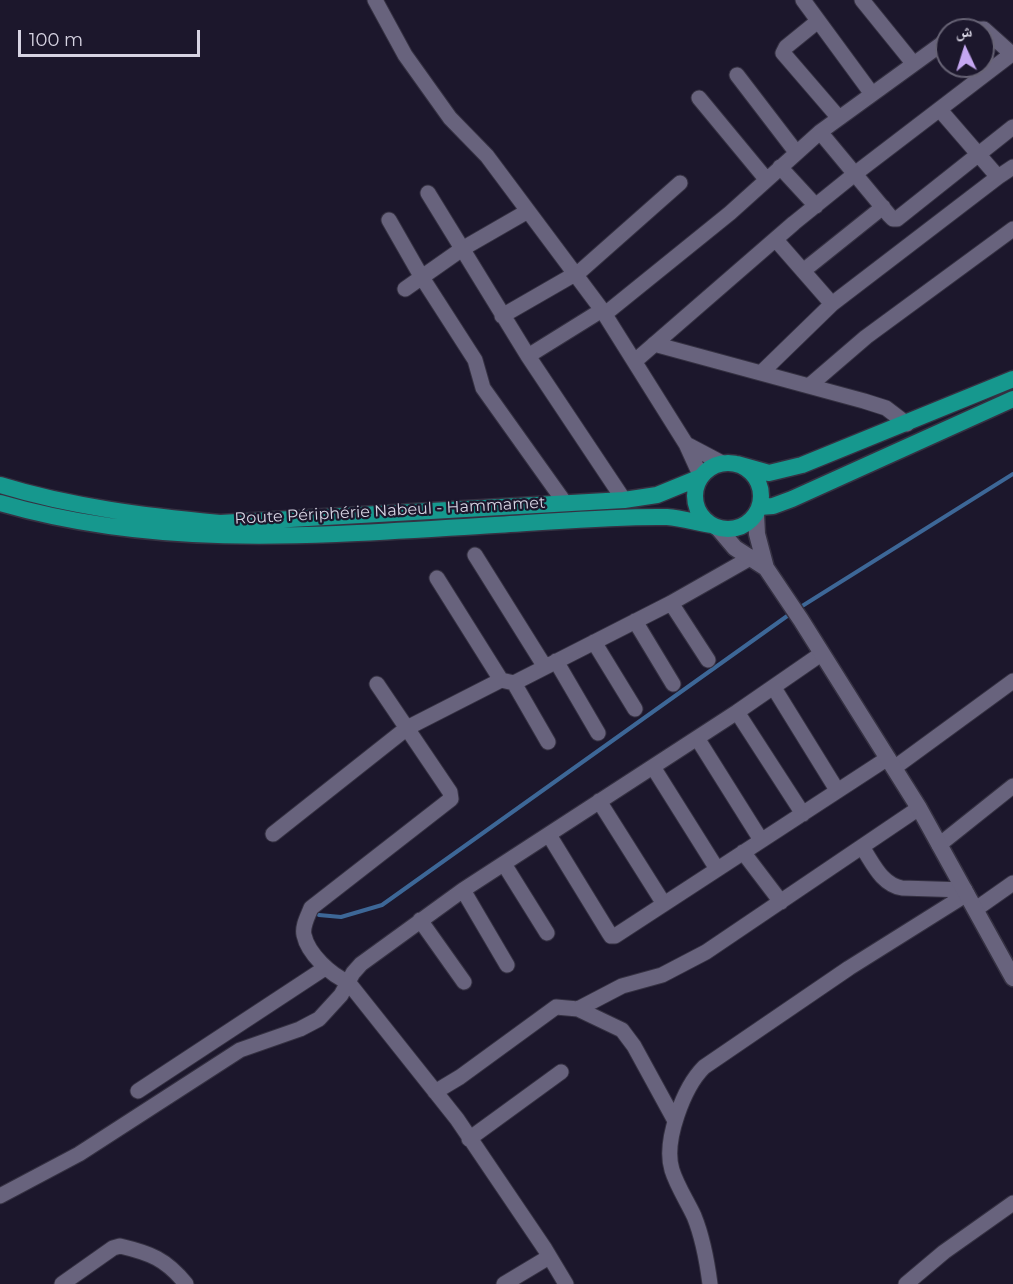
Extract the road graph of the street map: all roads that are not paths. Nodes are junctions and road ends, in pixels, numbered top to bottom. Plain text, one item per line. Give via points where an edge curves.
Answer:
1 (375, 0) edge
2 (803, 0) edge
3 (862, 0) edge
4 (818, 21) junction
5 (995, 38) edge
6 (935, 48) edge
7 (1013, 54) edge
8 (913, 63) junction
9 (737, 75) dead end
10 (872, 94) junction
11 (699, 98) dead end
12 (940, 110) junction
13 (840, 118) junction
14 (1013, 127) edge
15 (820, 132) junction
16 (796, 152) junction
17 (978, 154) junction
18 (780, 167) junction
19 (1013, 167) edge
20 (856, 173) junction
21 (998, 177) junction
22 (766, 179) junction
23 (680, 183) dead end
24 (428, 193) dead end
25 (816, 206) junction
26 (883, 207) junction
27 (528, 211) junction
28 (389, 220) dead end
29 (1013, 229) edge
30 (776, 240) junction
31 (462, 249) junction
32 (803, 271) junction
33 (575, 274) junction
34 (422, 276) junction
35 (405, 290) dead end
36 (832, 304) junction
37 (604, 312) junction
38 (502, 316) junction
39 (654, 344) junction
40 (528, 356) junction
41 (635, 360) junction
42 (760, 373) junction
43 (1013, 379) edge
44 (809, 386) junction
45 (1013, 399) edge
46 (907, 424) junction
47 (687, 444) junction
48 (729, 464) junction
49 (701, 477) junction
50 (0, 484) edge
51 (624, 500) junction
52 (0, 503) edge
53 (565, 503) junction
54 (758, 510) junction
55 (715, 526) junction
56 (475, 555) dead end
57 (752, 557) junction
58 (765, 568) junction
59 (436, 578) dead end
60 (671, 603) junction
61 (635, 621) junction
62 (594, 642) junction
63 (821, 654) junction
64 (708, 660) dead end
65 (551, 664) junction
66 (507, 681) junction
67 (1013, 681) edge
68 (377, 684) dead end
69 (673, 684) dead end
70 (774, 688) junction
71 (634, 709) dead end
72 (736, 712) junction
73 (407, 728) junction
74 (598, 733) dead end
75 (697, 738) junction
76 (548, 742) dead end
77 (891, 763) junction
78 (652, 767) junction
79 (1013, 786) edge
80 (837, 790) junction
81 (599, 801) junction
82 (919, 808) junction
83 (803, 814) junction
84 (273, 834) dead end
85 (549, 835) junction
86 (761, 840) junction
87 (939, 845) junction
88 (862, 847) junction
89 (743, 852) junction
90 (504, 864) junction
91 (717, 869) junction
92 (1013, 883) edge
93 (463, 890) junction
94 (966, 892) junction
95 (782, 902) junction
96 (664, 904) junction
97 (976, 909) junction
98 (420, 920) junction
99 (547, 933) dead end
100 (507, 965) dead end
101 (325, 968) junction
102 (1013, 978) edge
103 (348, 982) junction
104 (464, 982) dead end
105 (578, 1009) junction
106 (561, 1072) dead end
107 (138, 1091) dead end
108 (435, 1092) junction
109 (675, 1121) junction
110 (469, 1139) junction
111 (0, 1196) edge
112 (1013, 1203) edge
113 (549, 1257) junction
114 (83, 1278) edge
115 (710, 1283) edge
116 (62, 1284) edge
117 (186, 1284) edge
118 (504, 1284) edge
119 (566, 1284) edge
120 (906, 1284) edge

1 - 27 street via 405,55 450,118 486,156
2 - 4 street
3 - 8 street
4 - 10 street
4 - 13 street via 783,53
5 - 7 street
6 - 8 street
7 - 12 street
8 - 10 street
9 - 16 street
10 - 13 street
11 - 22 street
12 - 17 street
12 - 20 street
13 - 15 street
14 - 17 street
15 - 16 street
15 - 20 street
16 - 18 street
17 - 21 street
17 - 26 street via 897,219
18 - 22 street
18 - 25 street
19 - 21 street
20 - 25 street
20 - 26 street
21 - 36 street
22 - 37 street via 730,213
23 - 33 street
24 - 31 street
25 - 30 street
26 - 32 street
27 - 31 street
27 - 33 street
28 - 34 street
29 - 44 street via 898,312
30 - 32 street
30 - 39 street
31 - 34 street
31 - 38 street
32 - 36 street
33 - 37 street
33 - 38 street
34 - 35 street
34 - 53 street via 475,360 483,388
36 - 42 street
37 - 40 street
37 - 41 street
38 - 40 street
39 - 41 street
39 - 42 street
40 - 51 street
41 - 47 street
42 - 44 street
43 - 46 highway
44 - 46 street via 886,408
45 - 54 highway via 792,499
46 - 48 highway via 784,471 769,473
47 - 48 street
47 - 49 street
48 - 49 highway, Route Périphérie Nabeul - Hammamet via 714,466
48 - 54 highway via 747,468 755,476 761,496
49 - 51 highway, Route Périphérie Nabeul - Hammamet via 657,495
49 - 55 highway via 696,487 697,509
50 - 53 highway, Route Périphérie Nabeul - Hammamet via 81,505 220,523
51 - 53 highway, Route Périphérie Nabeul - Hammamet
52 - 55 highway, Route Périphérie Nabeul - Hammamet via 80,523 230,537 670,517
54 - 55 highway via 739,527
54 - 58 street via 757,534
55 - 57 street via 735,548
56 - 65 street
57 - 58 street
57 - 60 street
58 - 63 street
59 - 66 street
60 - 61 street
60 - 64 street
61 - 62 street
61 - 69 street
62 - 65 street
62 - 71 street
63 - 70 street
63 - 77 street
65 - 66 street
65 - 74 street
66 - 73 street
66 - 76 street
67 - 77 street
68 - 73 street
70 - 72 street
70 - 80 street
72 - 75 street
72 - 83 street
73 - 84 street
73 - 101 street via 451,799 311,908 304,934
75 - 78 street
75 - 86 street
77 - 80 street
77 - 82 street
78 - 81 street
78 - 91 street
79 - 87 street
80 - 83 street
81 - 85 street
81 - 96 street
82 - 87 street
82 - 88 street
83 - 86 street
85 - 90 street
85 - 96 street via 611,936
86 - 89 street
87 - 94 street
88 - 94 street via 881,876 893,886
88 - 95 street
89 - 91 street
89 - 95 street
90 - 93 street
90 - 99 street
91 - 96 street
92 - 97 street
93 - 98 street
93 - 100 street
94 - 97 street
94 - 109 street via 704,1066 693,1077
95 - 105 street via 680,967 622,986
97 - 102 street
98 - 103 street via 362,964
98 - 104 street
101 - 103 street
101 - 107 street
103 - 108 street
103 - 111 street via 319,1019 240,1050 79,1154
105 - 108 street via 556,1007
105 - 109 street via 622,1030
106 - 110 street
108 - 110 street
109 - 115 street via 672,1170 695,1219
110 - 113 street
112 - 120 street
113 - 118 street
113 - 119 street
114 - 116 street
114 - 117 street via 113,1248 120,1246 160,1260

